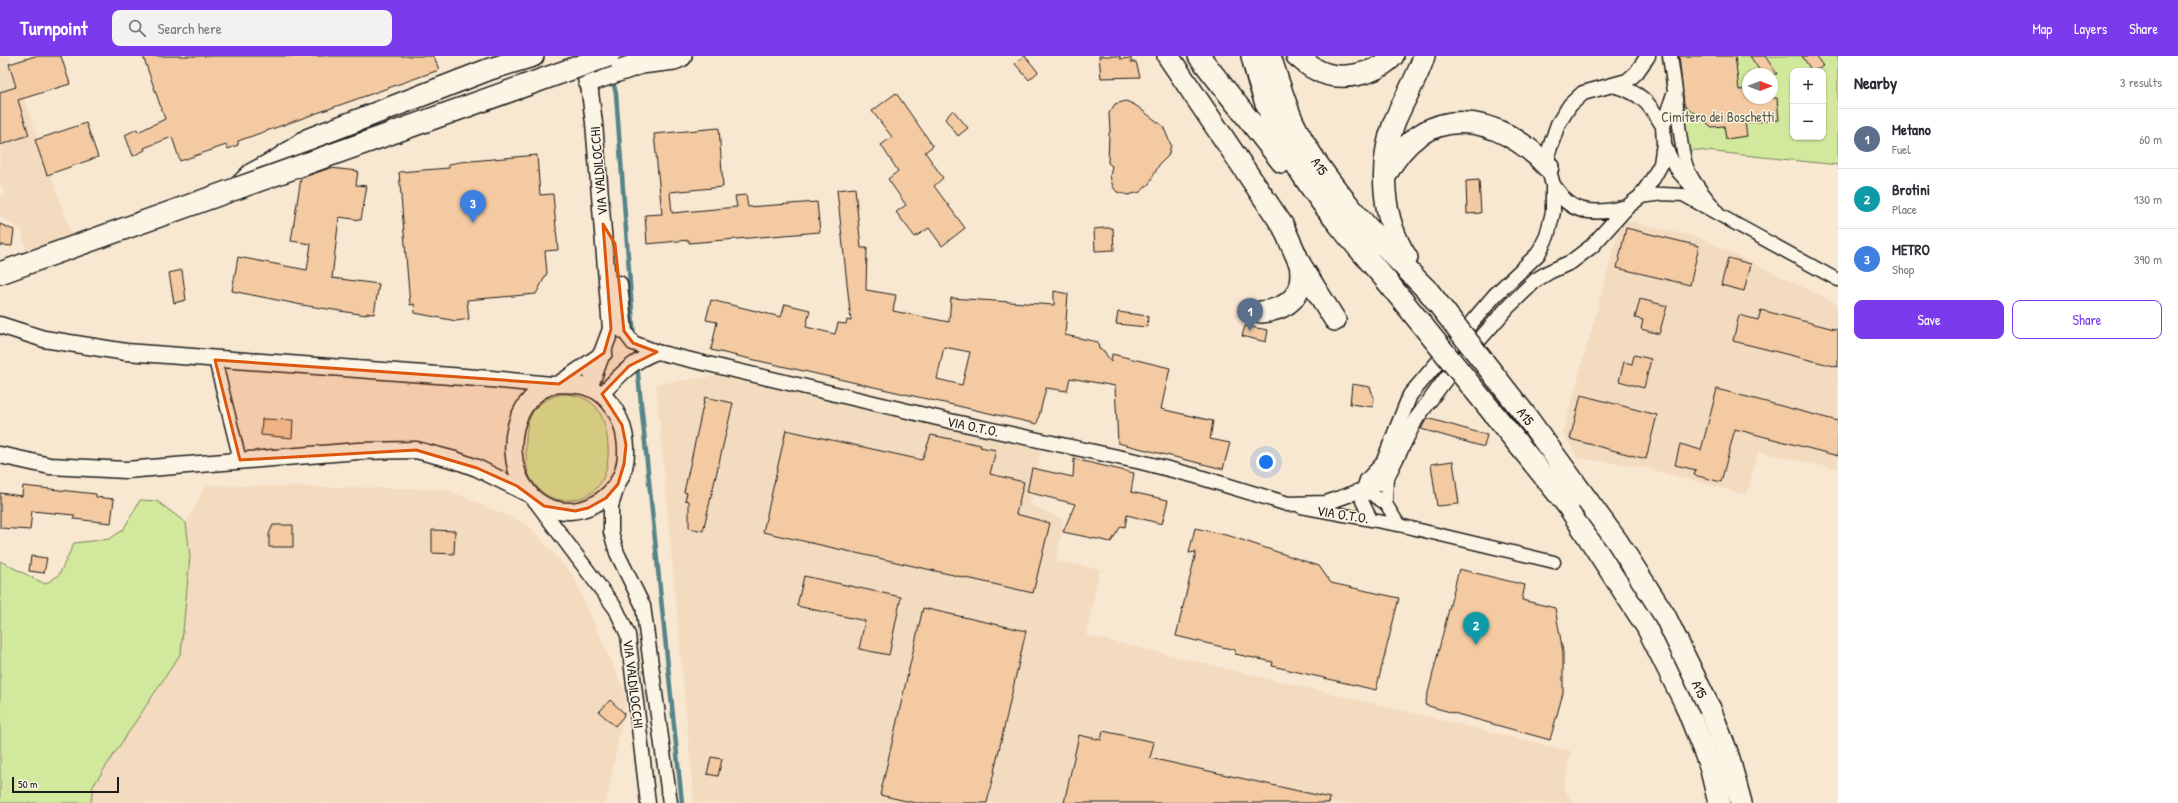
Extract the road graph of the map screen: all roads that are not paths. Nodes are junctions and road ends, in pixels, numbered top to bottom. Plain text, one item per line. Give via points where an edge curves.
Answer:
1 (533, 56) edge
2 (583, 56) edge
3 (608, 56) edge
4 (681, 56) edge
5 (1168, 56) edge
6 (1199, 56) edge
7 (1212, 56) edge
8 (1252, 56) edge
9 (1270, 56) edge
10 (1297, 56) edge
11 (1393, 56) edge
12 (1424, 56) edge
13 (1648, 56) edge
14 (1670, 56) edge
15 (590, 81) junction
16 (1612, 85) junction
17 (1675, 91) junction
18 (1245, 112) junction
19 (1440, 116) dead end
20 (1663, 126) junction
21 (1422, 135) junction
22 (1664, 143) junction
23 (1551, 176) junction
24 (1385, 177) junction
25 (238, 188) junction
26 (1640, 197) junction
27 (1627, 207) junction
28 (1720, 215) junction
29 (1337, 223) junction
30 (603, 224) junction
31 (1400, 257) junction
32 (1300, 264) junction
33 (0, 273) edge
34 (1838, 280) edge
35 (1261, 312) dead end
36 (1335, 320) dead end
37 (0, 325) edge
38 (624, 331) joint
39 (657, 352) junction
40 (604, 353) junction
41 (215, 360) junction
42 (555, 385) junction
43 (595, 391) junction
44 (0, 456) edge
45 (240, 460) junction
46 (1387, 477) junction
47 (618, 484) junction
48 (1364, 488) junction
49 (531, 496) junction
50 (1288, 504) junction
51 (1386, 504) junction
52 (1371, 519) junction
53 (1398, 524) junction
54 (1554, 562) dead end
55 (648, 803) edge
56 (670, 803) edge
57 (1719, 803) edge
58 (1741, 803) edge

1 - 25 highway via 490,69 309,139 252,174
2 - 15 main road, VIA VALDILOCCHI
3 - 25 highway, bridge
4 - 15 highway via 641,63
5 - 32 highway via 1282,226
6 - 18 highway
7 - 18 highway
8 - 29 highway, A15 / A15 via 1265,103 1280,137 1299,172
9 - 31 highway, A15 / A15 via 1294,122 1314,158 1338,191
10 - 11 highway via 1315,70 1351,76 1373,70
12 - 24 highway via 1419,73 1394,123 1386,151
13 - 16 street via 1636,74 1627,81
14 - 17 street
15 - 30 main road, VIA VALDILOCCHI
16 - 20 street via 1629,90 1649,103
16 - 23 street via 1584,93 1570,105 1558,124 1548,153
17 - 20 street
17 - 28 street via 1683,153 1688,168 1699,188
18 - 29 highway via 1316,206
19 - 21 highway
20 - 22 street
21 - 23 highway via 1440,125 1465,122 1486,125 1506,133 1540,159
21 - 24 highway via 1406,145 1394,159
22 - 26 street via 1661,164
22 - 28 street via 1678,172
23 - 27 street via 1568,203 1588,212 1611,212
23 - 48 street via 1553,212 1548,236 1538,254 1495,295 1410,395 1383,463 1367,480
24 - 31 highway via 1387,213
25 - 33 highway
26 - 27 street
26 - 28 street via 1683,195
27 - 46 street via 1592,246 1571,262 1536,280 1508,307 1447,377 1416,419
28 - 34 street
29 - 57 highway, A15 / A15, bridge via 1568,506 1647,627 1685,703 1710,766
30 - 38 main road, VIA VALDILOCCHI via 615,244
30 - 40 main road via 611,329
31 - 58 highway, A15 / A15, bridge via 1523,412 1617,541 1665,616 1710,709 1727,752
32 - 35 highway via 1300,288 1291,300 1278,310
32 - 36 highway
37 - 41 main road via 44,339 80,346
38 - 39 street, VIA O.T.O. via 633,343
39 - 43 street via 628,366
39 - 50 street, VIA O.T.O. via 950,421 1141,462
40 - 42 main road
40 - 43 main road
41 - 42 main road
41 - 45 street
42 - 43 main road via 576,384
42 - 49 main road via 533,396 516,425 515,461 521,482
43 - 47 main road via 617,414 622,425 626,445
44 - 45 main road via 50,466 126,470
45 - 49 main road via 358,451 416,450 478,468
46 - 48 street, VIA O.T.O. via 1379,484
46 - 51 street
47 - 49 main road via 601,501 588,508 576,510 544,506
47 - 56 street, VIA VALDILOCCHI via 612,506 610,532 617,553 643,606
48 - 50 street, VIA O.T.O. via 1326,503
48 - 51 street
48 - 52 street via 1362,501
49 - 55 street, VIA VALDILOCCHI via 616,609 628,635
50 - 52 street, VIA O.T.O.
51 - 53 street
52 - 53 street, VIA O.T.O.
53 - 54 street, VIA O.T.O.

